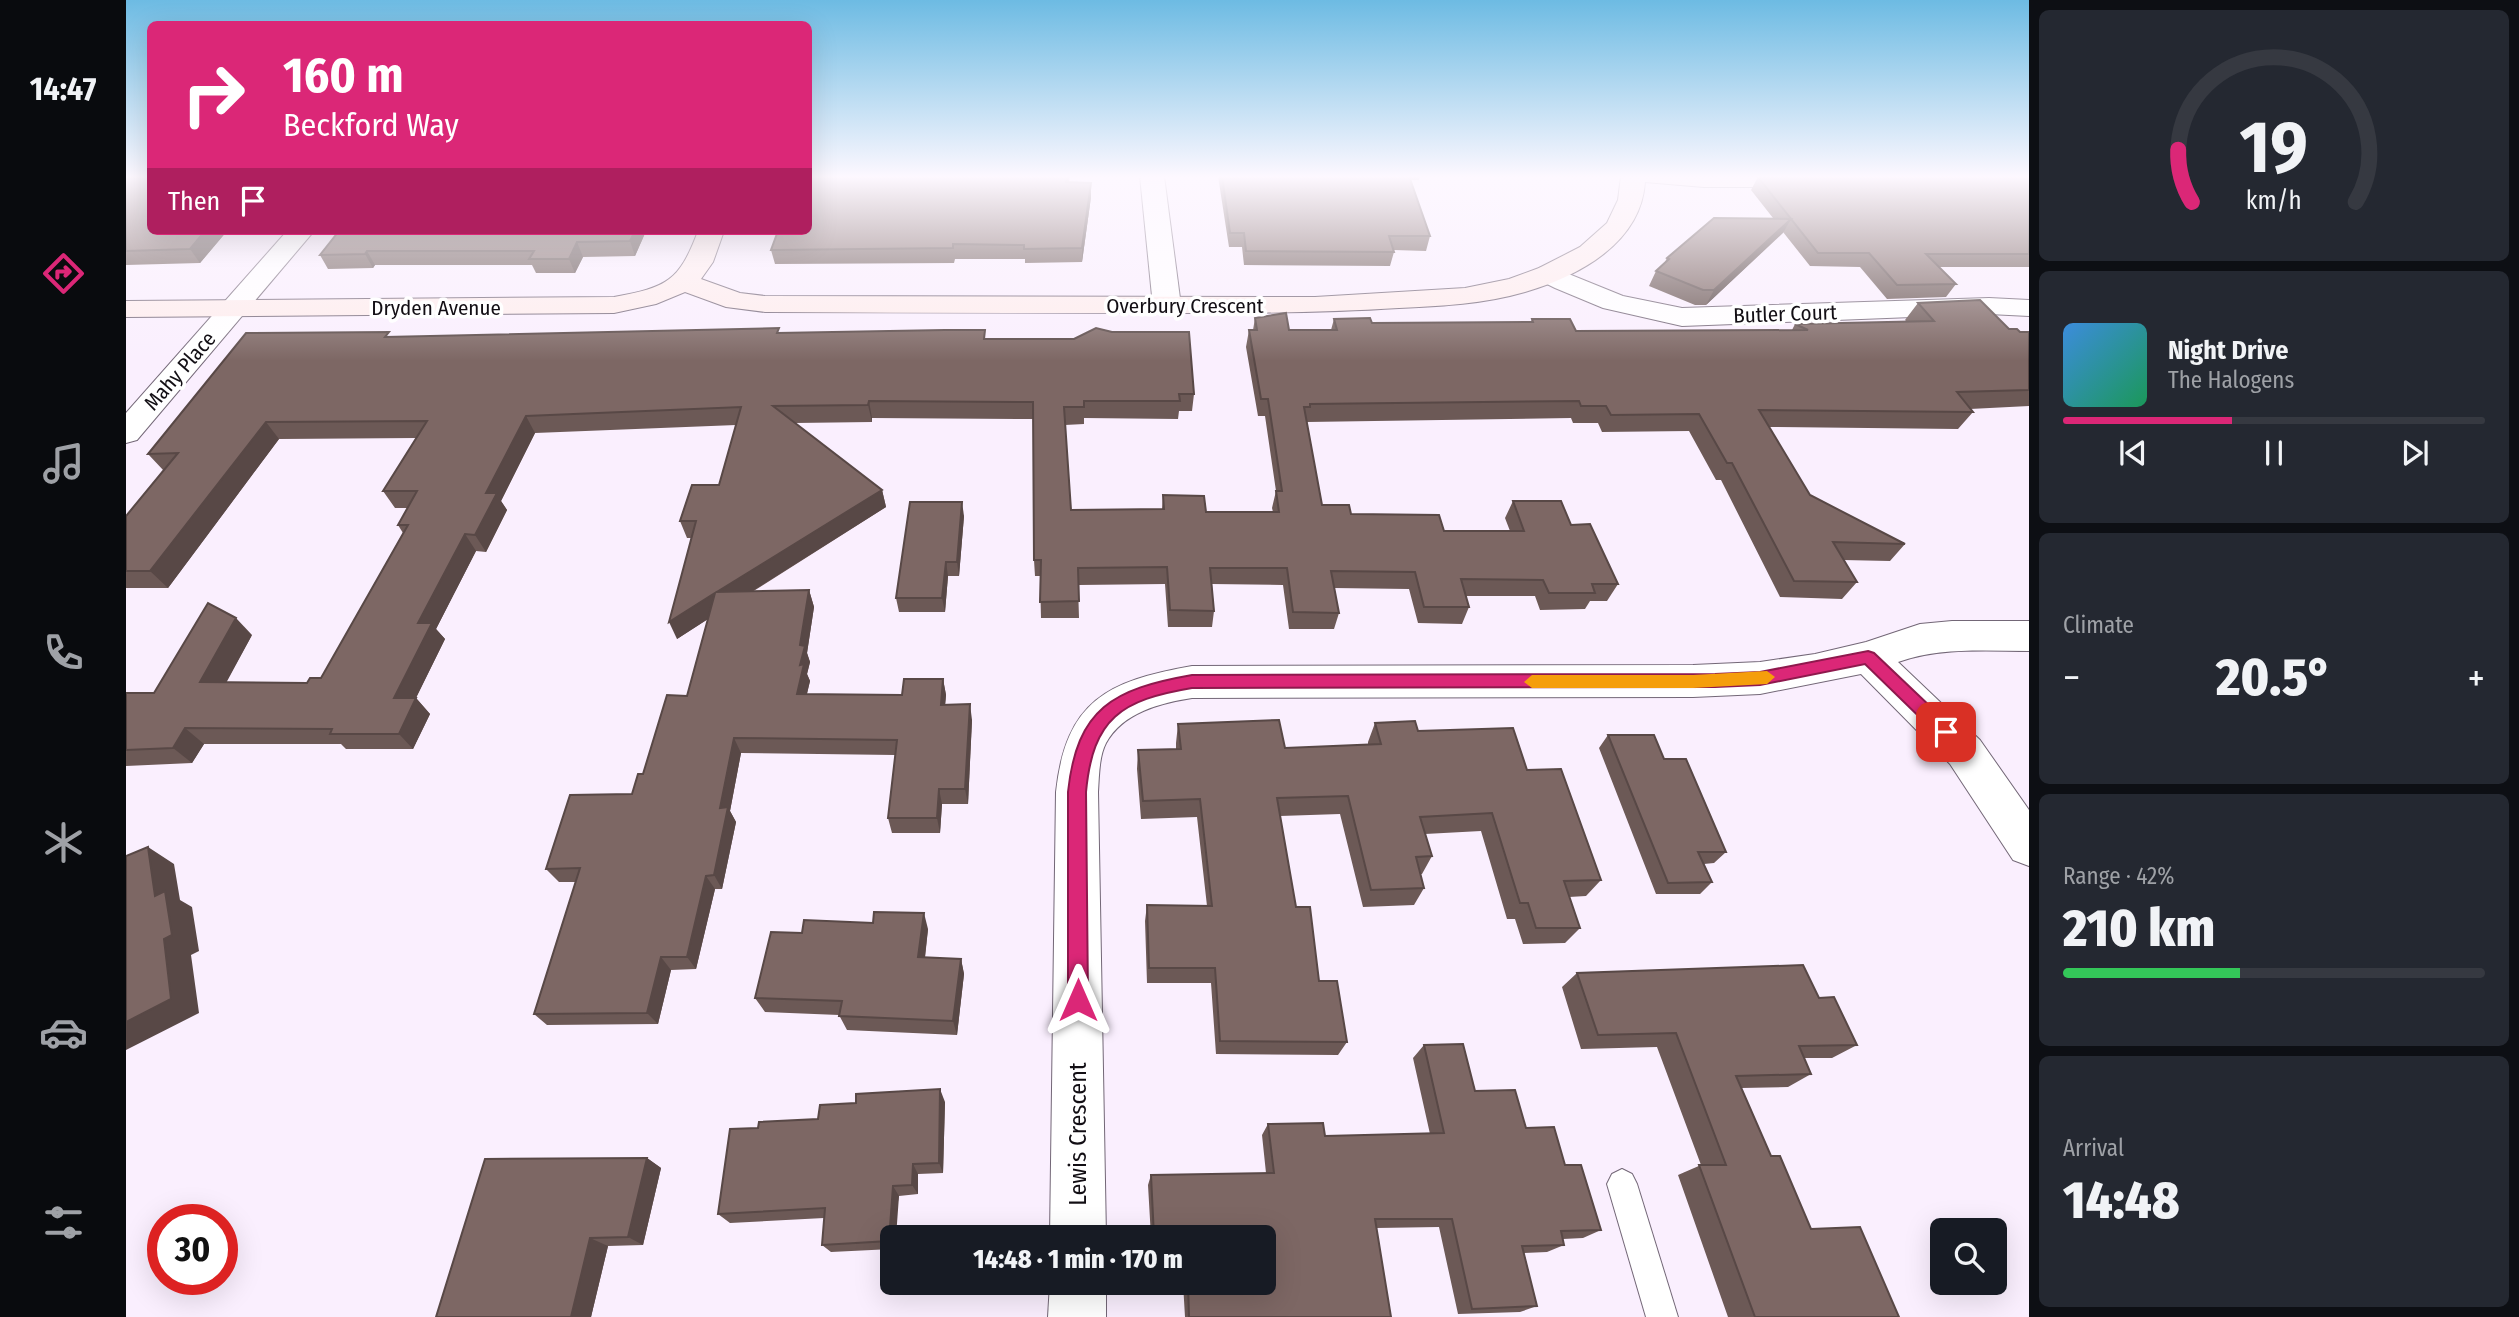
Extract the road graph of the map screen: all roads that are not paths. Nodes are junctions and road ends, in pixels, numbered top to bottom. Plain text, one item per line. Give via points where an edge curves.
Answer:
1 (295, 237) edge
2 (708, 237) edge
3 (1159, 237) edge
4 (1606, 237) edge
5 (1549, 274) junction
6 (682, 282) junction
7 (1167, 306) junction
8 (234, 308) junction
9 (2029, 308) edge
10 (126, 309) edge
11 (126, 433) edge
12 (2029, 636) edge
13 (1868, 657) junction
14 (2029, 846) edge
15 (1622, 1184) dead end
16 (1077, 1225) edge
17 (1077, 1295) edge
18 (1077, 1317) edge
19 (1662, 1317) edge

1 - 8 street, Mahy Place
2 - 6 street, Dryden Avenue via 694,272
3 - 7 street
4 - 5 street, Overbury Crescent via 1589,253
5 - 7 street, Overbury Crescent via 1490,292 1434,300
5 - 9 street, Butler Court via 1607,302 1682,317
6 - 7 street, Overbury Crescent via 751,303
6 - 8 street, Dryden Avenue via 641,300 578,307
8 - 10 street, Dryden Avenue
8 - 11 street, Mahy Place
12 - 13 street, Lewis Crescent via 1920,639
13 - 14 street via 1965,752
13 - 16 street, Lewis Crescent via 1760,678 1693,681 1192,682 1137,695 1112,710 1090,733 1077,792
15 - 19 lane
17 - 18 street

